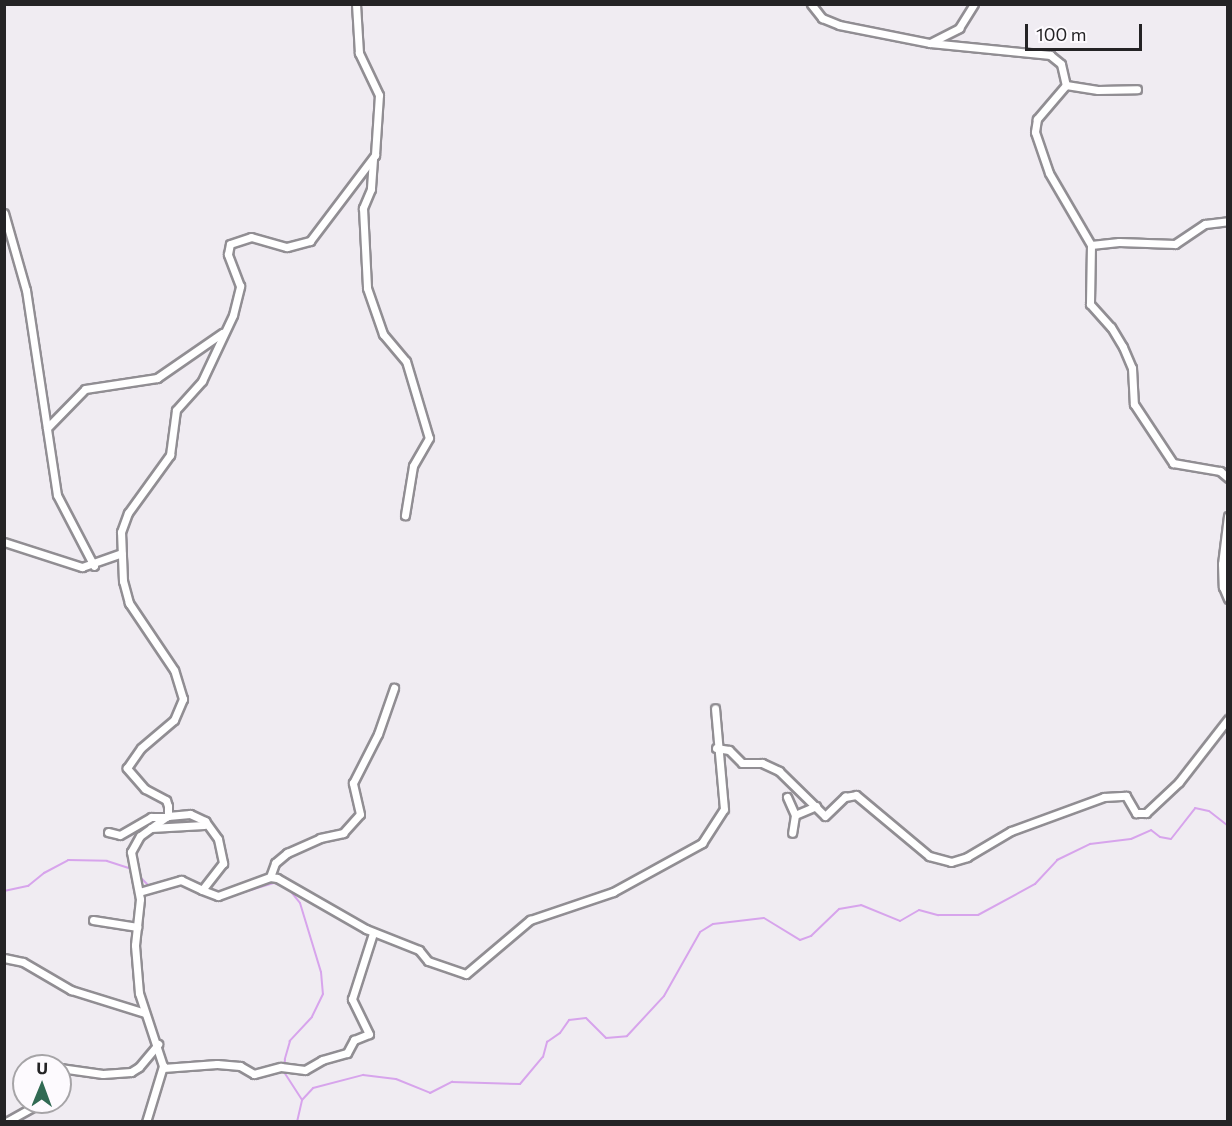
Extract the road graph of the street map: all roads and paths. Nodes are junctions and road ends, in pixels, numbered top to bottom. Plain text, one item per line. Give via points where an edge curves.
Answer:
1 (356, 4) edge
2 (811, 4) edge
3 (974, 4) edge
4 (930, 43) junction
5 (1066, 85) junction
6 (1137, 89) dead end
7 (373, 159) junction
8 (4, 213) edge
9 (1227, 221) edge
10 (1092, 245) junction
11 (222, 333) junction
12 (47, 428) junction
13 (1227, 478) edge
14 (405, 514) dead end
15 (1227, 516) edge
16 (4, 542) edge
17 (122, 554) junction
18 (94, 566) junction
19 (1227, 599) edge
20 (394, 688) dead end
21 (715, 708) dead end
22 (1227, 719) edge
23 (717, 748) junction
24 (787, 797) dead end
25 (816, 806) junction
26 (795, 815) junction
27 (167, 817) junction
28 (204, 825) junction
29 (150, 828) junction
30 (108, 832) dead end
31 (792, 833) dead end
32 (270, 877) junction
33 (202, 890) junction
34 (139, 892) junction
35 (93, 920) dead end
36 (137, 927) junction
37 (373, 933) junction
38 (4, 958) edge
39 (145, 1013) junction
40 (158, 1044) junction
41 (163, 1068) junction
42 (72, 1070) edge
43 (20, 1114) edge
44 (6, 1122) edge
45 (146, 1122) edge

1 - 7 street via 359,53 379,95
2 - 4 street via 822,18 838,25
3 - 4 street via 959,28
4 - 5 street via 1050,55 1060,64
5 - 6 street via 1098,90
5 - 10 street via 1036,119 1035,132 1049,172
7 - 11 street via 320,232 304,244 287,247 251,237 230,244 228,254 239,292 233,315
7 - 14 street via 371,189 363,208 367,288 383,334 406,361 429,438 413,466
8 - 12 street via 26,290
9 - 10 street via 1205,224 1175,244
10 - 13 street via 1090,304 1111,327 1132,368 1134,404 1173,464 1220,471
11 - 12 street via 157,378 85,388
11 - 17 street via 202,381 176,410 170,455 123,522
12 - 18 street via 61,507
15 - 19 street via 1222,564 1222,587
16 - 18 street via 71,564
17 - 18 street
17 - 27 street via 129,603 174,670 183,699 174,720 128,765 128,771 145,789 168,802
20 - 32 street via 378,734 353,783 360,814 343,833 320,838 287,853 275,863
21 - 23 street
22 - 25 street via 1179,782 1146,813 1136,813 1126,796 1104,797 1011,831 967,858 951,862 929,856 856,795 845,797 828,816
23 - 25 street via 729,750 742,763 762,763 776,770
23 - 37 street via 724,809 698,847 613,892 530,920 468,973 428,961 416,948
24 - 26 street
25 - 26 street
26 - 31 street
27 - 28 street via 190,814 205,821
27 - 29 street
27 - 30 street via 151,817 120,835
28 - 29 street
28 - 33 street via 218,839 223,863
29 - 34 street via 131,852
32 - 33 street via 225,895
32 - 37 street
33 - 34 street via 181,880
34 - 36 street
35 - 36 street
36 - 39 street via 135,955
37 - 41 street via 352,999 369,1034 354,1040 347,1053 305,1070 277,1067 256,1074 240,1066 216,1064
38 - 39 street via 22,962 80,993
39 - 40 street
40 - 41 street
40 - 42 street via 140,1067 131,1072 103,1074
41 - 45 street
43 - 44 street

